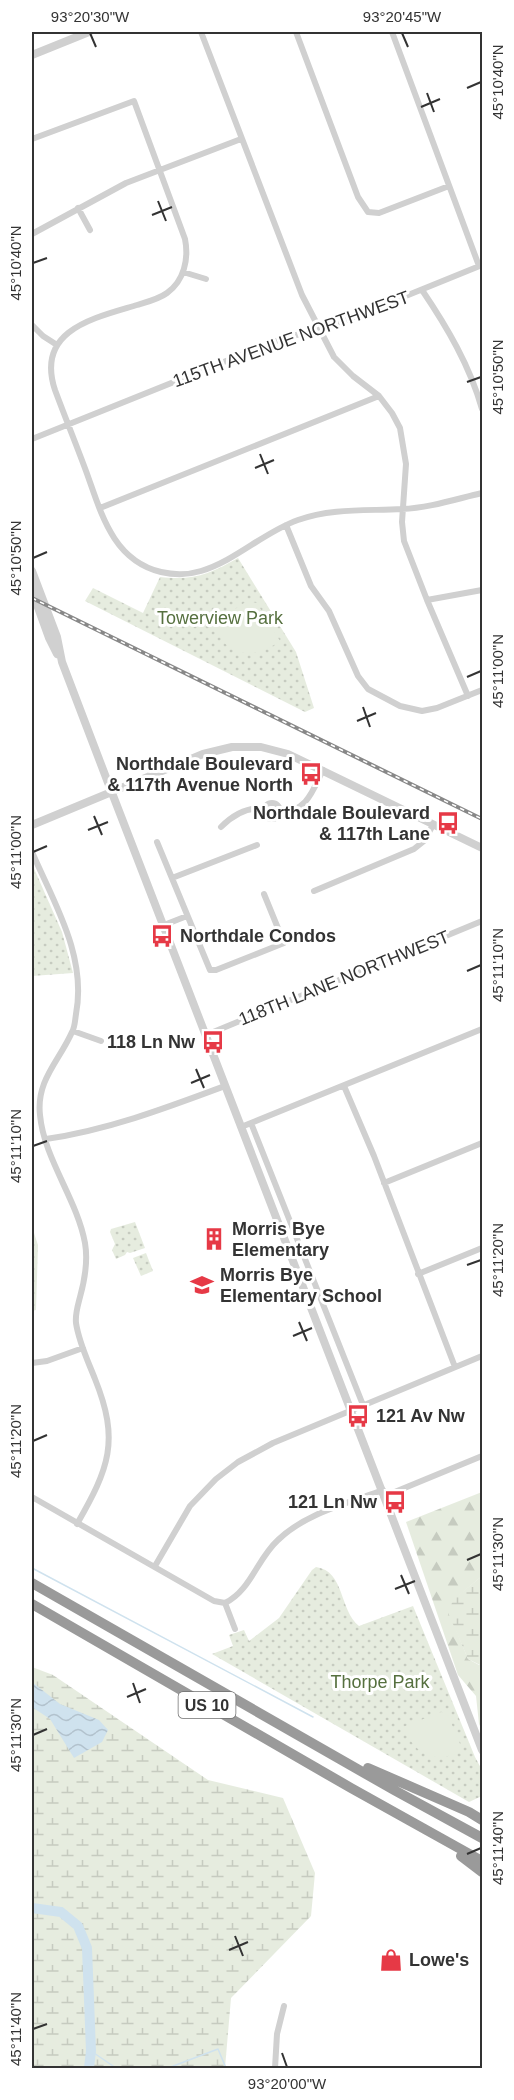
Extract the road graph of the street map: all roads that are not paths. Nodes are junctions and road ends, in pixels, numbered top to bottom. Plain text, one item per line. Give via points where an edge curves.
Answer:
1 (89, 32) edge
2 (201, 32) edge
3 (296, 32) edge
4 (392, 32) edge
5 (32, 55) edge
6 (32, 139) edge
7 (241, 139) junction
8 (160, 170) junction
9 (449, 186) junction
10 (78, 208) junction
11 (90, 230) dead end
12 (32, 234) edge
13 (481, 266) edge
14 (183, 272) junction
15 (206, 279) dead end
16 (422, 290) junction
17 (32, 325) edge
18 (322, 330) junction
19 (57, 345) junction
20 (379, 396) junction
21 (483, 409) edge
22 (68, 425) junction
23 (32, 439) edge
24 (483, 493) edge
25 (100, 508) junction
26 (403, 509) junction
27 (286, 525) junction
28 (32, 571) edge
29 (483, 590) edge
30 (32, 591) edge
31 (426, 600) junction
32 (62, 662) junction
33 (483, 690) edge
34 (468, 696) junction
35 (323, 770) junction
36 (111, 792) junction
37 (265, 809) junction
38 (280, 813) junction
39 (32, 825) edge
40 (433, 825) junction
41 (221, 827) dead end
42 (157, 842) dead end
43 (257, 845) dead end
44 (483, 848) edge
45 (32, 852) edge
46 (172, 878) junction
47 (314, 891) dead end
48 (264, 894) dead end
49 (187, 916) junction
50 (483, 921) edge
51 (164, 925) junction
52 (483, 1029) edge
53 (73, 1031) junction
54 (206, 1035) junction
55 (101, 1041) dead end
56 (225, 1086) junction
57 (344, 1086) junction
58 (251, 1123) junction
59 (241, 1127) junction
60 (46, 1139) junction
61 (483, 1143) edge
62 (384, 1183) junction
63 (483, 1248) edge
64 (418, 1274) junction
65 (83, 1348) junction
66 (483, 1356) edge
67 (32, 1364) edge
68 (455, 1366) junction
69 (363, 1405) junction
70 (352, 1410) junction
71 (483, 1456) edge
72 (384, 1493) junction
73 (32, 1497) edge
74 (77, 1524) junction
75 (155, 1566) junction
76 (32, 1583) edge
77 (225, 1603) junction
78 (32, 1604) edge
79 (235, 1629) dead end
80 (299, 1735) junction
81 (483, 1750) edge
82 (382, 1806) junction
83 (483, 1818) edge
84 (483, 1838) edge
85 (483, 1861) edge
86 (483, 1872) edge
87 (284, 2006) dead end
88 (275, 2068) edge

1 - 5 street
2 - 7 street
3 - 9 street via 358,197 368,212 379,213
4 - 9 street
6 - 8 street via 134,101
7 - 8 street
7 - 18 street via 295,280
8 - 10 street
8 - 14 street via 185,239
9 - 13 street
10 - 11 street
10 - 12 street
13 - 16 street, 115TH AVENUE NORTHWEST
14 - 15 street
14 - 19 street via 165,294 80,323
16 - 18 street, 115TH AVENUE NORTHWEST
16 - 21 street via 462,357
17 - 19 street
18 - 20 street via 334,357
18 - 22 street, 115TH AVENUE NORTHWEST via 286,337
19 - 22 street via 51,374
20 - 25 street
20 - 26 street via 397,422 403,440
22 - 23 street, 115TH AVENUE NORTHWEST
22 - 25 street
24 - 26 street
25 - 27 street via 111,535 123,551 139,564 164,573 207,569
26 - 27 street via 339,511
26 - 31 street via 404,541
27 - 34 street via 308,580 329,611 361,682 373,693 410,710 430,710
28 - 32 street via 57,637
29 - 31 street
30 - 32 street
31 - 34 street
32 - 36 street
33 - 34 street
35 - 36 street via 261,747 232,747 198,756
35 - 38 street via 305,803
35 - 40 street
36 - 39 street
36 - 51 street
37 - 38 street via 274,804
37 - 38 street via 270,819
37 - 41 street via 239,813
40 - 44 street
40 - 47 street via 414,849
42 - 46 street
43 - 46 street
45 - 53 street via 76,962 79,990
46 - 49 street
48 - 49 street via 284,944 216,970 210,970
49 - 51 street
50 - 54 street, 118TH LANE NORTHWEST
51 - 54 street
52 - 57 street
53 - 55 street
53 - 60 street via 49,1071 42,1094 39,1111
54 - 56 street
56 - 59 street
56 - 60 street via 148,1115
57 - 58 street
57 - 62 street
58 - 59 street
58 - 69 street
59 - 70 street
60 - 65 street via 85,1242 85,1274 76,1321
61 - 62 street
62 - 64 street
63 - 64 street
64 - 68 street
65 - 67 street
65 - 74 street via 106,1410 110,1438 105,1470
66 - 68 street
68 - 69 street
69 - 70 street
70 - 72 street
70 - 75 street via 255,1452 216,1479 190,1506
71 - 72 street
72 - 77 street via 318,1514 289,1530 265,1554 240,1594
72 - 81 street
73 - 74 street
74 - 75 street
75 - 77 street via 214,1601
76 - 80 highway, US 10
77 - 79 street
78 - 82 highway, US 10
80 - 83 highway
80 - 84 highway, US 10
82 - 85 highway, US 10
82 - 86 highway
87 - 88 street

